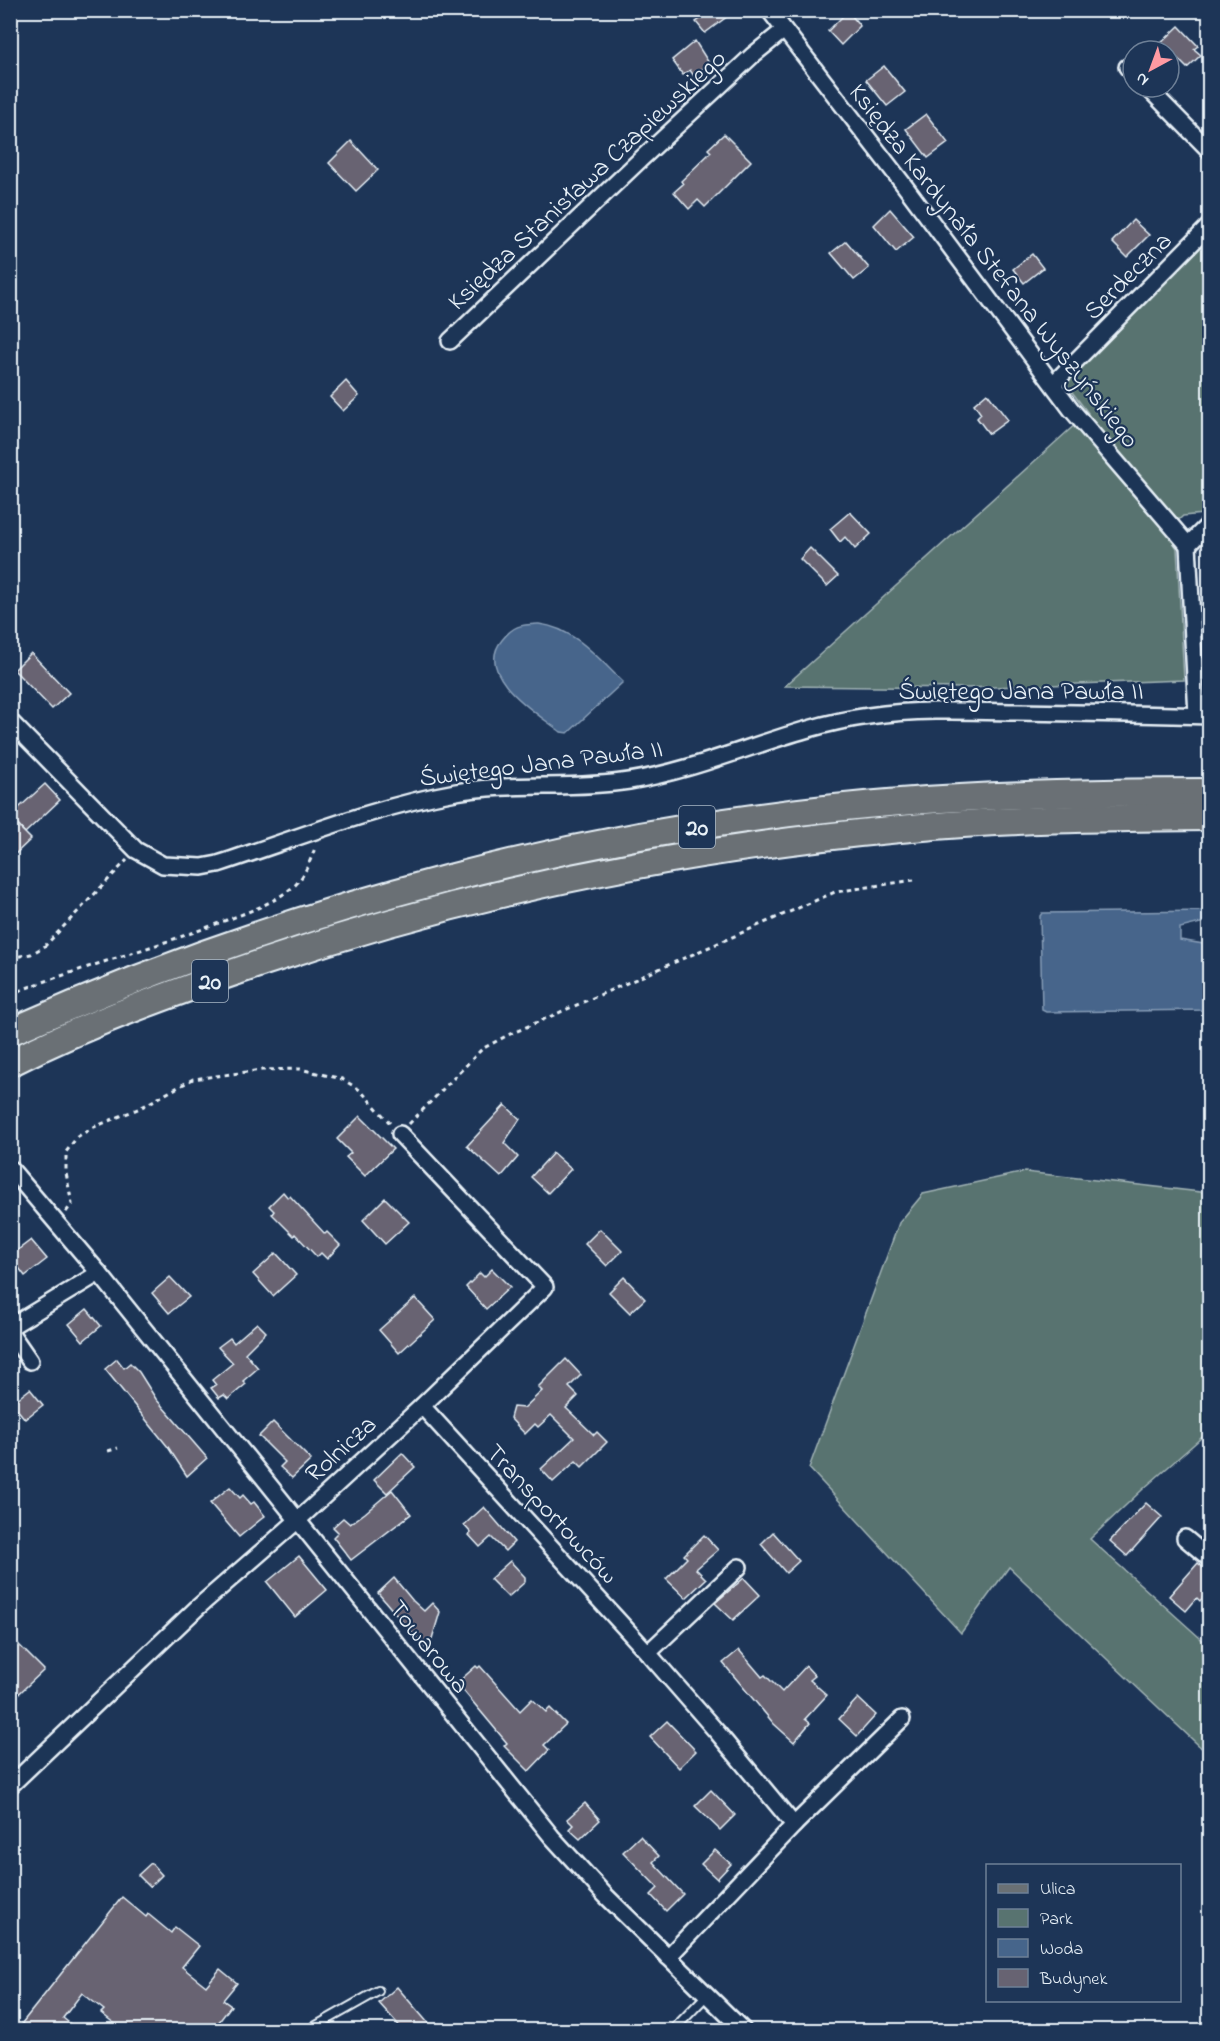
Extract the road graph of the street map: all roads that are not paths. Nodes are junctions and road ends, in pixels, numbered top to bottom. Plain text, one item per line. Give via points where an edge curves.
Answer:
1 (769, 10) edge
2 (784, 30) junction
3 (1159, 99) edge
4 (1209, 151) edge
5 (1209, 225) edge
6 (450, 341) dead end
7 (1053, 384) junction
8 (1209, 523) edge
9 (1188, 545) junction
10 (1203, 715) edge
11 (10, 722) edge
12 (1209, 792) edge
13 (1209, 817) edge
14 (10, 1032) edge
15 (10, 1063) edge
16 (400, 1134) road end
17 (10, 1168) edge
18 (99, 1273) junction
19 (10, 1327) edge
20 (10, 1332) edge
21 (30, 1361) dead end
22 (422, 1406) junction
23 (298, 1520) junction
24 (1185, 1538) dead end
25 (1209, 1559) edge
26 (739, 1567) dead end
27 (648, 1653) junction
28 (902, 1719) dead end
29 (10, 1786) edge
30 (794, 1825) junction
31 (668, 1957) junction
32 (378, 1991) dead end
33 (707, 1995) junction
34 (309, 2031) edge
35 (673, 2031) edge
36 (743, 2031) edge

1 - 2 street, Księdza Kardynała Stefana Wyszyńskiego
2 - 6 street, Księdza Stanisława Czapiewskiego via 641,159
2 - 7 street, Księdza Kardynała Stefana Wyszyńskiego
3 - 4 street
5 - 7 street, Serdeczna
7 - 9 street, Księdza Kardynała Stefana Wyszyńskiego
8 - 9 street
9 - 10 street
10 - 11 street, Świętego Jana Pawła II via 936,711 868,716 828,723 677,770 631,780 584,786 492,788 413,801 202,867 164,865 136,850
12 - 14 main road, 20 via 1059,793 899,802 777,815 575,850 484,870 317,917 140,978
13 - 15 main road, 20 via 1038,820 902,829 781,842 582,875 481,898 325,942 169,996
16 - 22 street, Rolnicza via 545,1287
17 - 18 street, Towarowa
18 - 19 street
18 - 23 street, Towarowa
20 - 21 street
22 - 23 street, Rolnicza
22 - 27 street, Transportowców
23 - 29 street, Rolnicza via 197,1608
23 - 31 street, Towarowa via 552,1837
24 - 25 street
26 - 27 street
27 - 30 street, Transportowców
28 - 30 street
30 - 31 street
31 - 33 street, Towarowa
32 - 34 lane
33 - 35 lane
33 - 36 street, Towarowa

